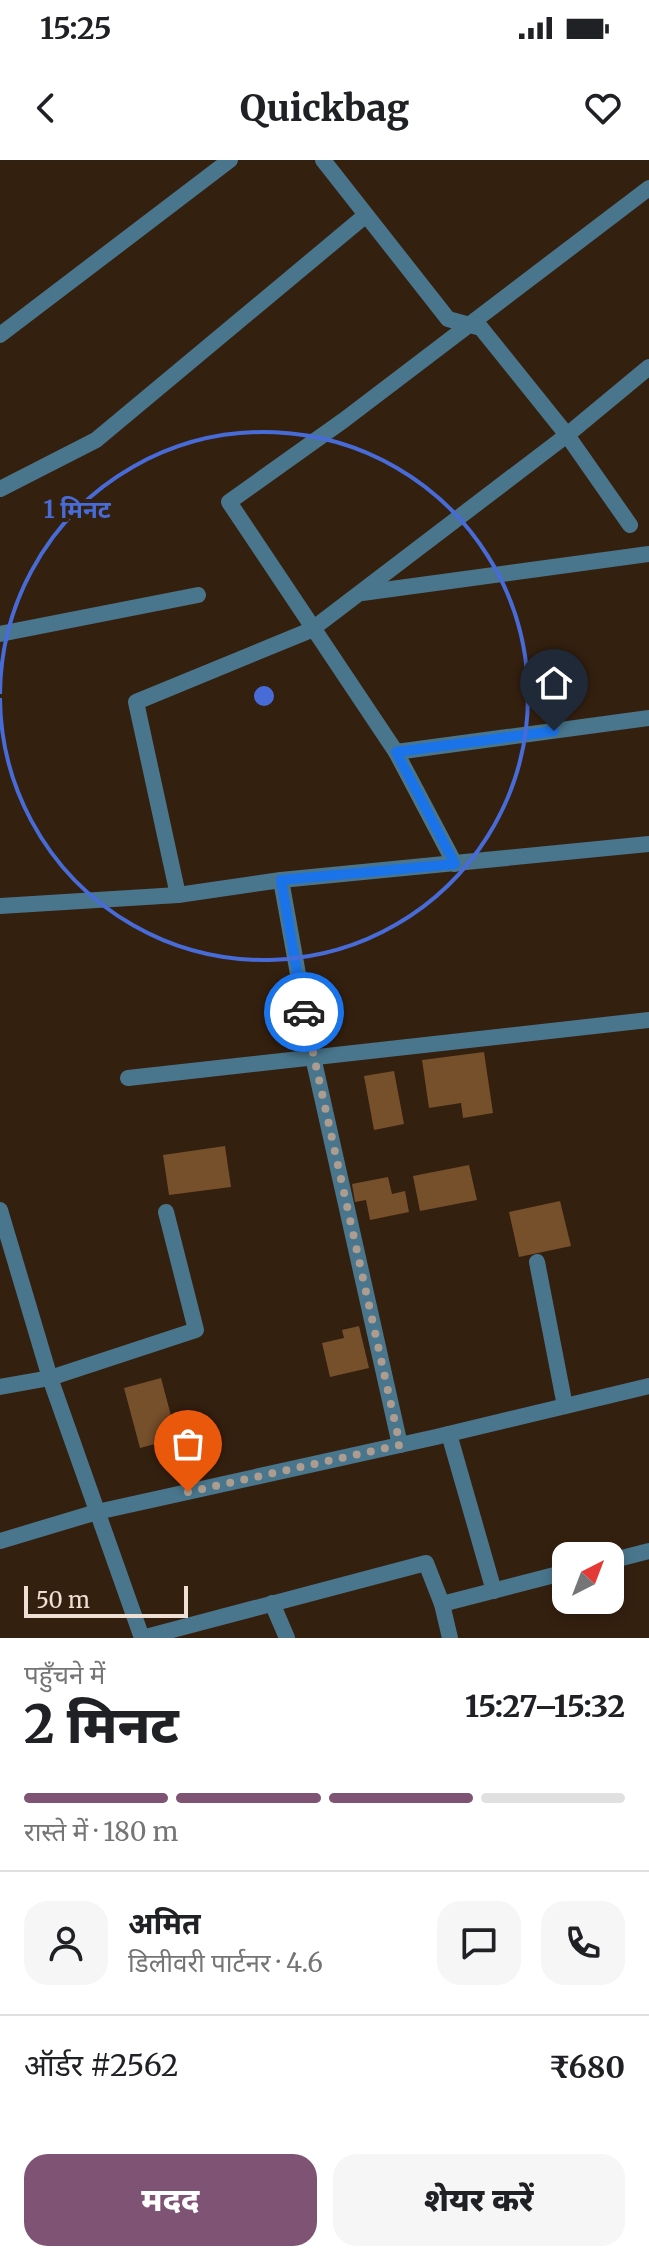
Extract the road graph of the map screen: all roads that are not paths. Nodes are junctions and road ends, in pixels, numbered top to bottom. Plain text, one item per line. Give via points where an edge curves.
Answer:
1 (230, 160) edge
2 (323, 160) edge
3 (649, 188) edge
4 (366, 215) junction
5 (468, 325) junction
6 (0, 335) edge
7 (649, 367) edge
8 (567, 435) junction
9 (0, 489) edge
10 (630, 525) dead end
11 (649, 554) edge
12 (360, 593) junction
13 (198, 595) dead end
14 (311, 630) junction
15 (0, 634) edge
16 (649, 718) edge
17 (396, 752) junction
18 (649, 844) edge
19 (455, 864) junction
20 (281, 880) junction
21 (178, 895) junction
22 (0, 906) edge
23 (649, 1020) edge
24 (313, 1057) junction
25 (128, 1078) dead end
26 (0, 1210) edge
27 (166, 1212) dead end
28 (537, 1262) dead end
29 (50, 1378) junction
30 (649, 1386) edge
31 (0, 1387) edge
32 (565, 1406) junction
33 (449, 1434) junction
34 (400, 1445) junction
35 (97, 1512) junction
36 (0, 1541) edge
37 (649, 1551) edge
38 (624, 1557) edge
39 (552, 1576) edge
40 (494, 1591) junction
41 (272, 1603) junction
42 (442, 1604) junction
43 (287, 1638) edge
44 (450, 1638) edge

1 - 6 street
2 - 4 street
3 - 5 street
4 - 5 street via 448,319
4 - 9 street via 96,440
5 - 8 street via 481,328
5 - 14 street via 229,502
7 - 8 street
8 - 10 street
8 - 12 street
11 - 12 street
12 - 14 street
13 - 15 street
14 - 17 street
14 - 21 street via 136,702
16 - 17 street
17 - 19 street
18 - 19 street
19 - 20 street
20 - 21 street
20 - 24 street
21 - 22 street
23 - 24 street
24 - 25 street
24 - 34 street
26 - 29 street
27 - 29 street via 196,1330
28 - 32 street
29 - 31 street
29 - 35 street
30 - 32 street
32 - 33 street
33 - 34 street
33 - 40 street
34 - 35 street
35 - 36 street
35 - 41 street via 142,1638
37 - 38 street
39 - 40 street
40 - 42 street
41 - 42 street via 426,1563
41 - 43 street
42 - 44 street

